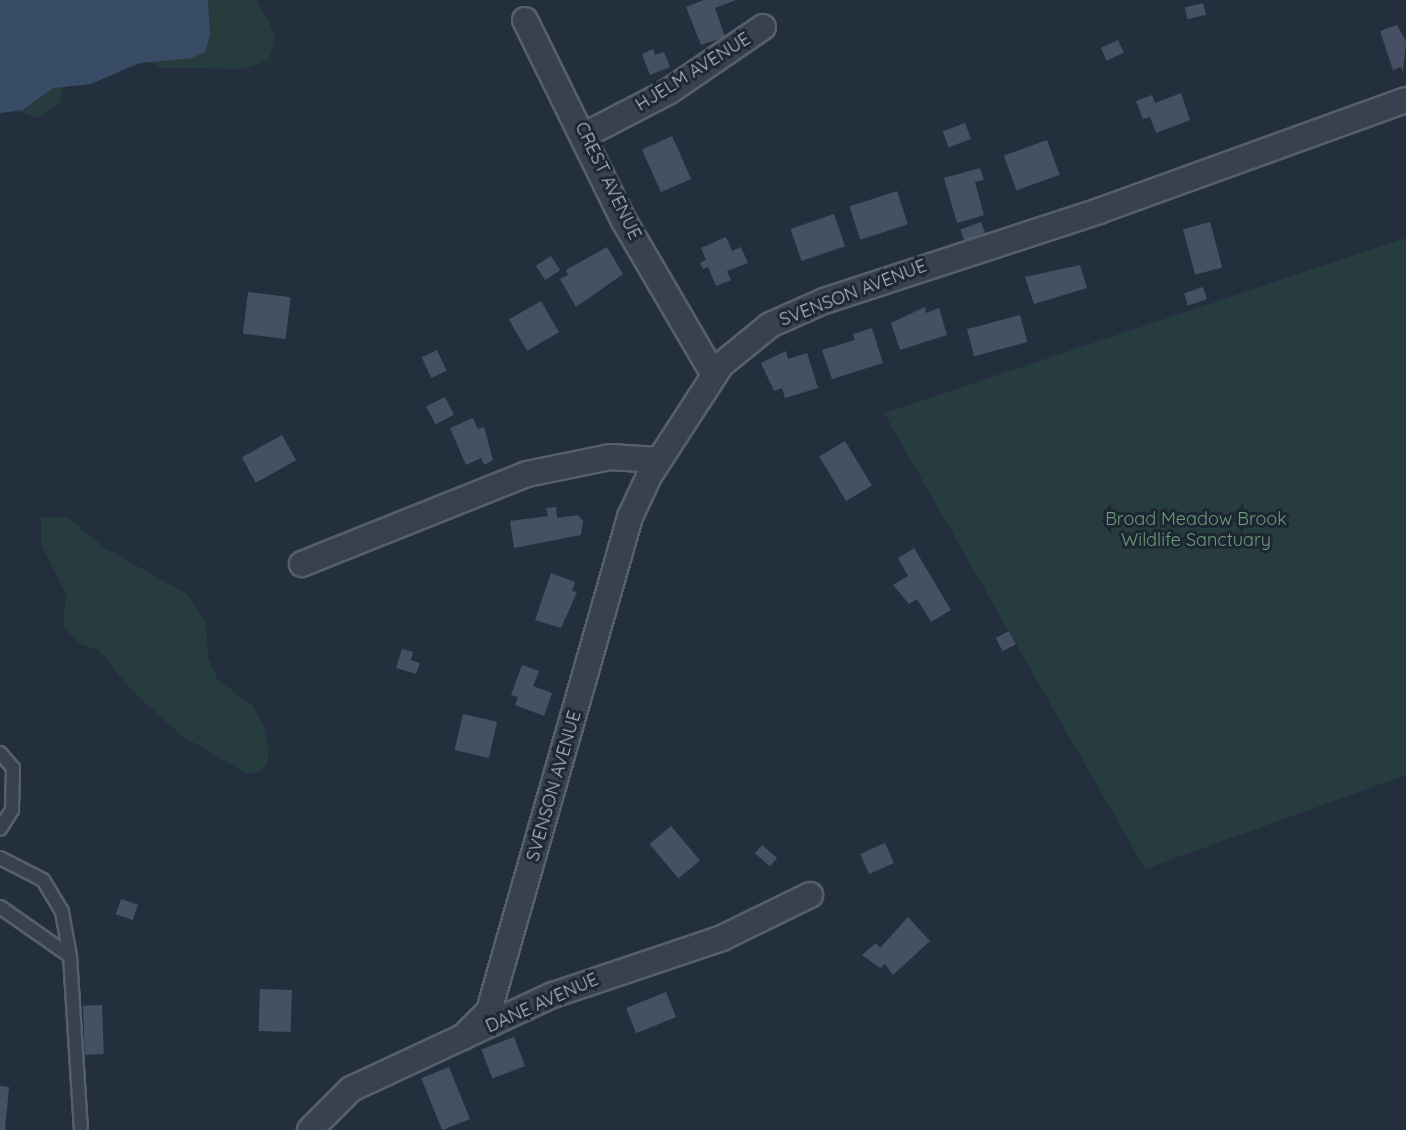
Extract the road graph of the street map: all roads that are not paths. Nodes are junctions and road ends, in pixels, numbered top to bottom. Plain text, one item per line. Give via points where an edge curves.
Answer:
1 (525, 20) dead end
2 (763, 27) dead end
3 (1406, 100) edge
4 (585, 135) junction
5 (714, 375) junction
6 (658, 460) junction
7 (303, 564) dead end
8 (0, 753) edge
9 (0, 829) edge
10 (0, 858) edge
11 (810, 895) dead end
12 (0, 907) edge
13 (71, 956) junction
14 (463, 1037) junction
15 (316, 1122) edge
16 (81, 1130) edge

1 - 4 street, CREST AVENUE
2 - 4 street, HJELM AVENUE via 668,92
3 - 5 street, SVENSON AVENUE via 1099,211 824,301 770,325
4 - 5 street, CREST AVENUE via 624,221
5 - 6 street, SVENSON AVENUE
6 - 7 street via 610,457 527,474
6 - 14 street, SVENSON AVENUE via 630,517 603,604 489,1012
8 - 9 lane via 13,768 12,810
10 - 13 lane via 43,880 62,912
11 - 14 street, DANE AVENUE via 722,938 554,995
12 - 13 lane
13 - 16 lane
14 - 15 street, DANE AVENUE via 351,1089

